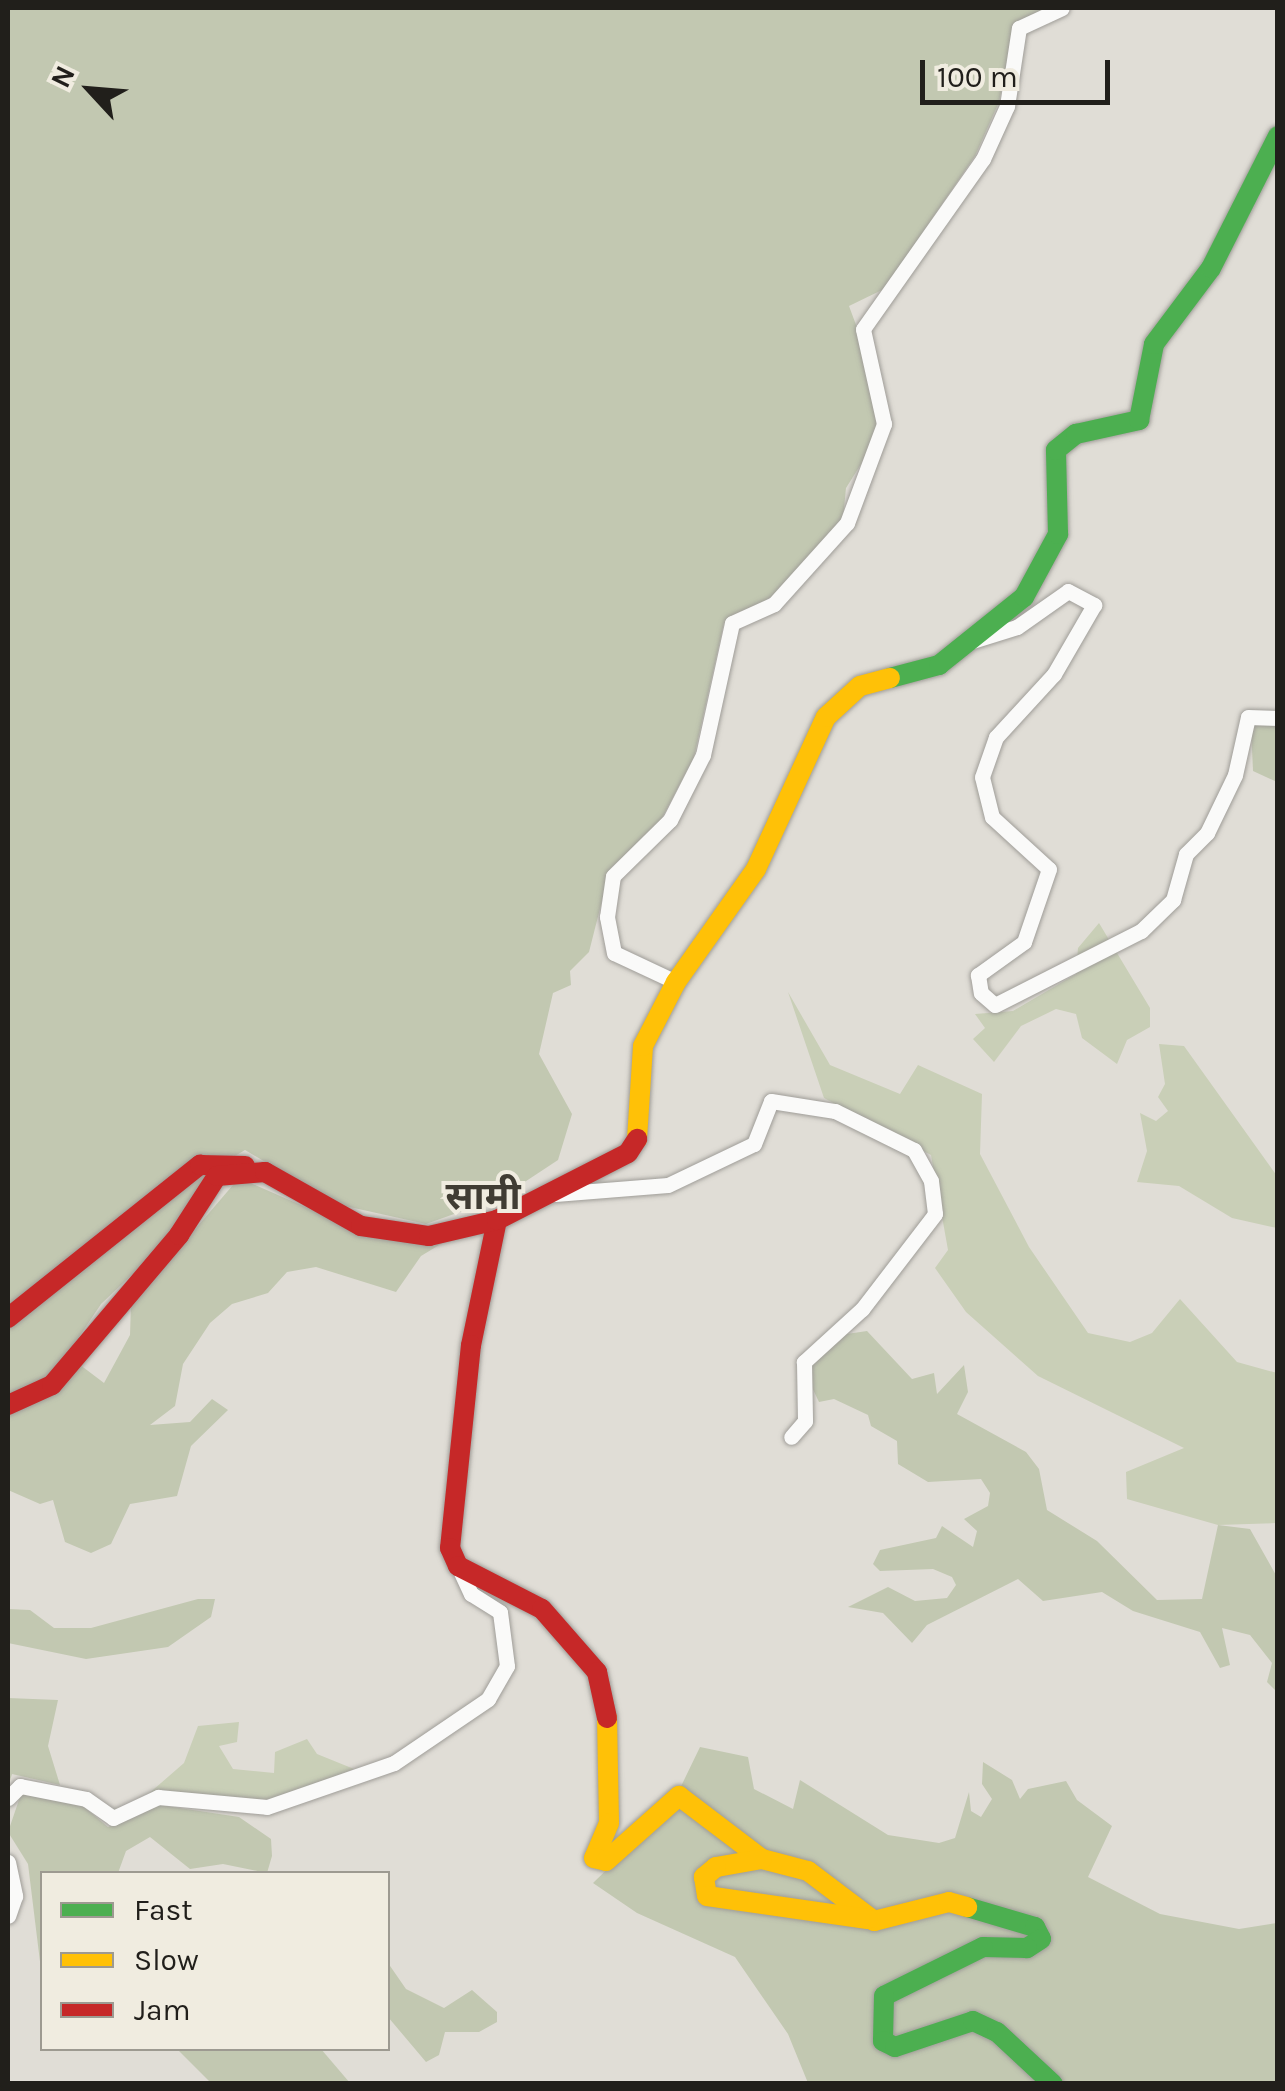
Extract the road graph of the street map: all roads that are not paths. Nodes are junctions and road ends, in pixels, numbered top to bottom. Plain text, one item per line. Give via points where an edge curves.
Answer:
1 (1062, 8) edge
2 (1278, 136) edge
3 (972, 641) junction
4 (1278, 718) edge
5 (676, 982) junction
6 (250, 1169) junction
7 (541, 1195) junction
8 (497, 1220) junction
9 (8, 1318) edge
10 (8, 1406) edge
11 (790, 1437) dead end
12 (458, 1566) junction
13 (8, 1798) edge
14 (762, 1859) junction
15 (8, 1862) edge
16 (8, 1916) edge
17 (874, 1920) junction
18 (1053, 2084) edge

1 - 5 street via 1019,28 1006,106 983,159 864,328 884,424 847,523 774,604 732,624 703,756 670,820 614,876 608,918 614,953
2 - 3 main road via 1211,268 1154,344 1139,420 1076,434 1056,450 1060,514 1051,555 1024,597
3 - 4 street via 1017,627 1068,591 1094,605 1062,663 996,737 982,777 992,817 1049,868 1024,942 978,975 981,994 995,1005 1141,931 1173,900 1186,854 1207,833 1240,762 1248,716 1253,711
3 - 5 main road via 939,665 860,686 826,716 756,869
5 - 7 main road via 639,1060 638,1141 609,1166
6 - 8 main road via 384,1233 429,1236
6 - 9 main road via 230,1160 200,1164
6 - 10 main road via 217,1176 179,1234 52,1385
7 - 8 main road
7 - 11 street via 668,1186 754,1144 771,1101 835,1110 914,1150 931,1180 935,1214 862,1309 804,1362 806,1422
8 - 12 main road via 464,1407 450,1548
12 - 13 street via 471,1594 500,1612 507,1666 488,1699 394,1763 254,1808 158,1797 113,1818 86,1799 20,1786
12 - 14 main road via 542,1609 596,1672 609,1730 609,1823 594,1858 606,1860 679,1796
14 - 17 main road via 808,1871
14 - 17 main road via 716,1866 704,1877 708,1896
15 - 16 street via 15,1896
17 - 18 main road via 949,1902 1035,1927 1041,1939 1027,1948 983,1947 884,1996 880,2022 884,2041 896,2047 973,2021 997,2032

